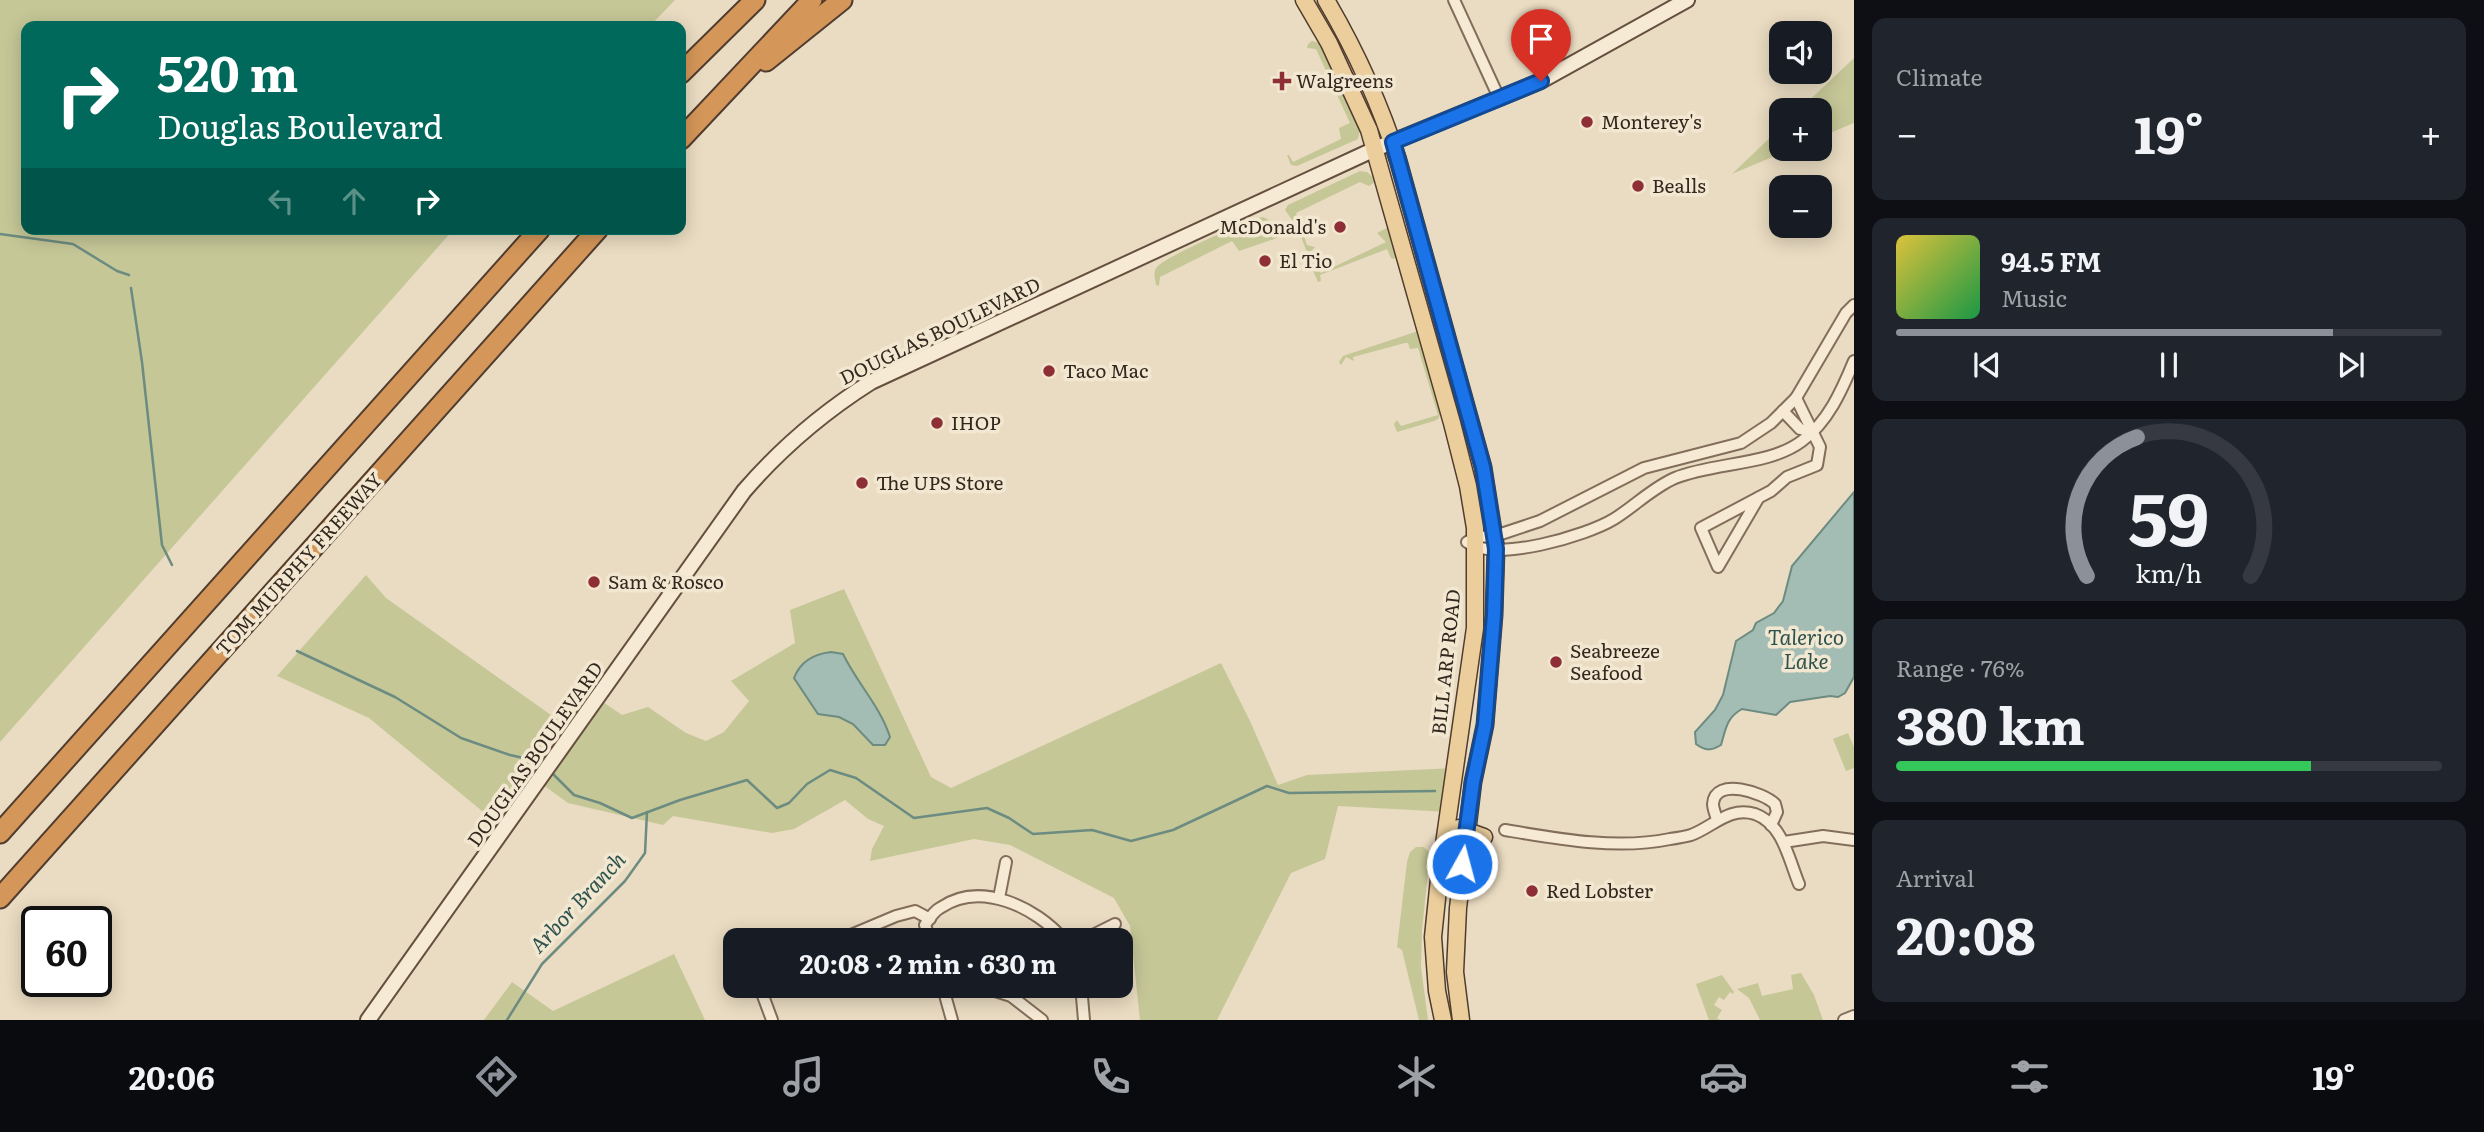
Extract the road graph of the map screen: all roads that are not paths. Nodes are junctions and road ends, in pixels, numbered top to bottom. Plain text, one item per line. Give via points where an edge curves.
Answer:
1 (737, 0) edge
2 (755, 0) edge
3 (812, 0) edge
4 (842, 0) edge
5 (1304, 0) edge
6 (1326, 0) edge
7 (1454, 0) edge
8 (1687, 0) edge
9 (686, 58) edge
10 (686, 68) edge
11 (1500, 100) junction
12 (716, 101) junction
13 (686, 134) edge
14 (1393, 142) junction
15 (1375, 149) junction
16 (535, 235) edge
17 (593, 235) edge
18 (1854, 305) edge
19 (1854, 362) edge
20 (1796, 398) junction
21 (1783, 411) junction
22 (1813, 432) junction
23 (1759, 498) junction
24 (1495, 542) junction
25 (1476, 543) junction
26 (1453, 782) junction
27 (1717, 820) junction
28 (1771, 825) junction
29 (1505, 830) dead end
30 (1466, 832) junction
31 (0, 833) edge
32 (1484, 836) dead end
33 (1854, 840) edge
34 (1784, 842) junction
35 (1006, 862) dead end
36 (1799, 884) dead end
37 (0, 898) edge
38 (999, 898) junction
39 (930, 919) junction
40 (1115, 924) dead end
41 (868, 928) edge
42 (926, 928) edge
43 (1050, 928) edge
44 (1107, 928) edge
45 (764, 998) edge
46 (946, 998) edge
47 (1014, 998) edge
48 (1081, 998) edge
49 (1854, 1016) edge
50 (368, 1020) edge
51 (772, 1020) edge
52 (952, 1020) edge
53 (1042, 1020) edge
54 (1084, 1020) edge
55 (1443, 1020) edge
56 (1461, 1020) edge
57 (1844, 1020) edge

1 - 9 highway
2 - 10 highway
3 - 12 highway
4 - 12 highway
5 - 15 main road, BILL ARP ROAD via 1348,82
6 - 14 main road via 1354,51
7 - 11 street
8 - 11 main road, DOUGLAS BOULEVARD
11 - 14 main road, DOUGLAS BOULEVARD
12 - 13 highway
14 - 15 main road, DOUGLAS BOULEVARD
14 - 24 main road via 1483,467
15 - 25 main road, BILL ARP ROAD via 1452,423
15 - 50 main road, DOUGLAS BOULEVARD via 871,383 806,427 744,491
16 - 31 highway
17 - 37 highway, TOM MURPHY FREEWAY
18 - 20 street
19 - 22 street via 1832,407
20 - 21 street
20 - 22 street
21 - 22 street via 1800,429
21 - 24 street via 1741,443 1644,468
22 - 23 street via 1820,447 1817,465 1787,477
22 - 24 street via 1774,454 1676,477 1589,533 1545,544
23 - 23 street via 1701,528 1718,567 1745,521
24 - 25 street
24 - 30 main road via 1485,725
25 - 26 main road, BILL ARP ROAD via 1475,628
26 - 30 main road via 1455,820
26 - 55 main road, BILL ARP ROAD via 1433,937
27 - 28 street via 1743,812
27 - 28 street via 1713,805 1717,795 1741,789 1775,804
27 - 29 street via 1689,836 1657,842 1598,842
28 - 34 street
30 - 32 main road
30 - 56 main road via 1454,972
33 - 34 street via 1823,836
34 - 36 street
35 - 38 street
38 - 39 street via 964,898 939,908
38 - 43 street via 1032,912
39 - 41 street via 915,911
39 - 42 street
40 - 44 street
45 - 51 street
46 - 52 street
47 - 53 street
48 - 54 street
49 - 57 street

